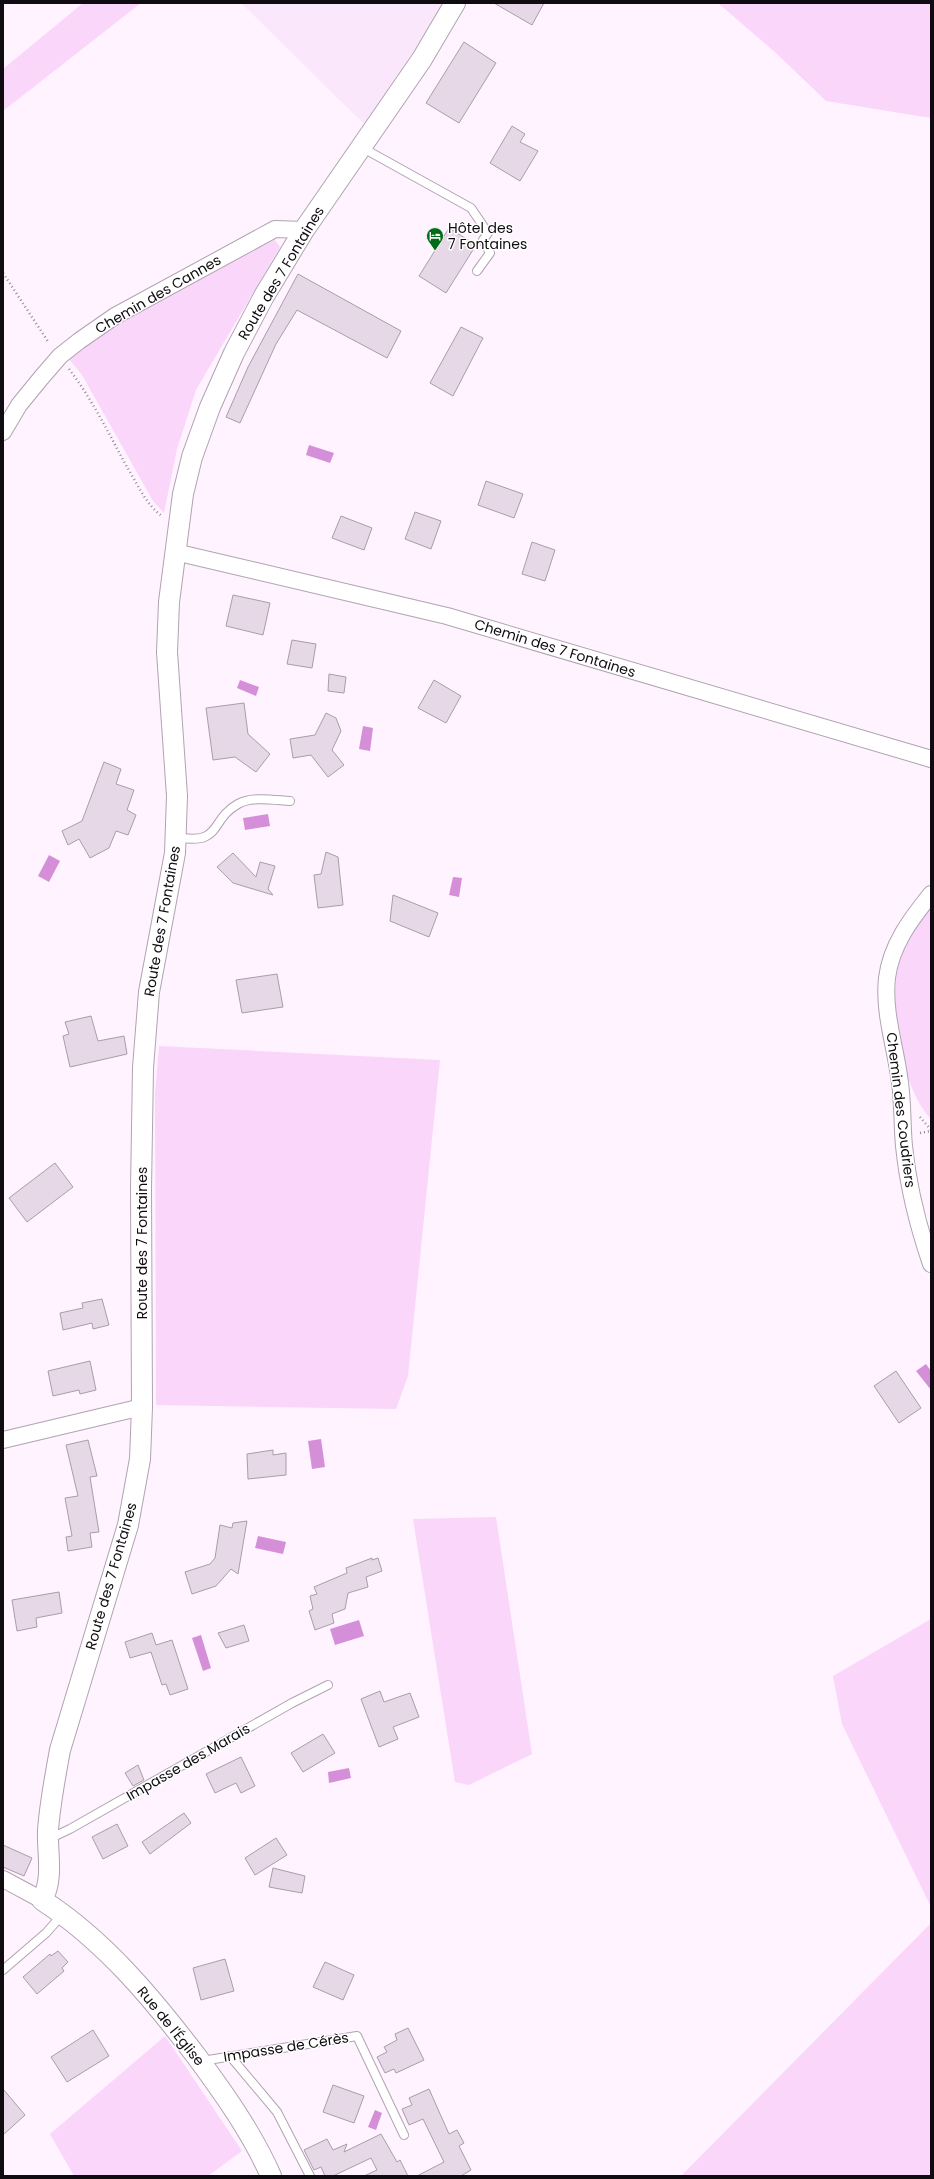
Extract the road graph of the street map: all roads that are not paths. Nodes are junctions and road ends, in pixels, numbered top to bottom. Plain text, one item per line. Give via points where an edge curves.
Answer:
1 (455, 3) edge
2 (361, 147) junction
3 (304, 230) junction
4 (477, 272) dead end
5 (3, 432) edge
6 (175, 552) junction
7 (931, 759) edge
8 (290, 801) dead end
9 (176, 837) junction
10 (931, 894) edge
11 (931, 1264) edge
12 (142, 1407) junction
13 (3, 1440) edge
14 (328, 1685) dead end
15 (48, 1839) junction
16 (3, 1879) edge
17 (42, 1900) junction
18 (62, 1914) junction
19 (3, 1970) edge
20 (230, 2056) junction
21 (200, 2062) junction
22 (404, 2135) dead end
23 (271, 2176) edge
24 (310, 2176) edge

1 - 2 street, Route des 7 Fontaines via 422,60
2 - 3 street, Route des 7 Fontaines
2 - 4 lane via 471,208 488,233 483,240 490,253
3 - 5 street, Chemin des Cannes via 275,229 115,316 60,356 19,405
3 - 6 street, Route des 7 Fontaines via 264,296 210,407 192,457 183,494
6 - 7 street, Chemin des 7 Fontaines via 447,616
6 - 9 street, Route des 7 Fontaines via 167,652 177,796
8 - 9 lane via 245,801 229,810 208,836 190,840
9 - 12 street, Route des 7 Fontaines via 150,992 143,1068
10 - 11 street, Chemin des Coudriers via 909,921 897,943 887,978 886,1004 900,1083 909,1183
12 - 13 street
12 - 15 street, Route des 7 Fontaines via 140,1459 128,1525 60,1750 53,1785
14 - 15 lane, Impasse des Marais via 292,1702
15 - 17 street, Route des 7 Fontaines via 49,1877
16 - 17 street
17 - 18 street, Rue de l'Église
18 - 19 lane via 46,1933
18 - 21 street, Rue de l'Église via 142,1988
20 - 21 lane, Impasse de Cérès
20 - 22 lane, Impasse de Cérès via 357,2036
20 - 24 lane via 277,2112
21 - 23 street, Rue de l'Église via 244,2126

